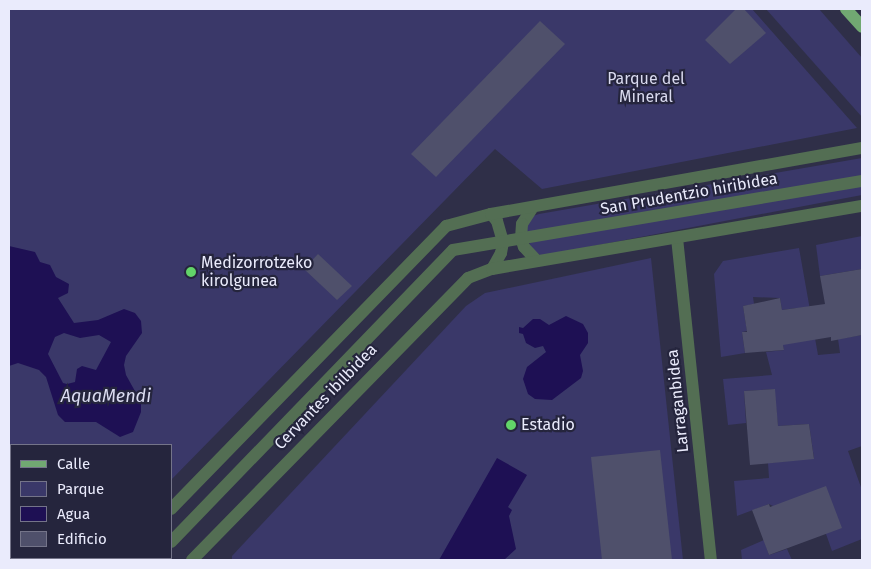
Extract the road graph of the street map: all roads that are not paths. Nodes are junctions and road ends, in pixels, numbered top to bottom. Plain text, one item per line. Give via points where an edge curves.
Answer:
1 (846, 9) edge
2 (862, 27) edge
3 (862, 148) edge
4 (862, 181) edge
5 (862, 206) edge
6 (534, 207) junction
7 (492, 214) junction
8 (438, 232) joint
9 (521, 238) junction
10 (677, 238) junction
11 (503, 242) junction
12 (453, 250) joint
13 (537, 262) junction
14 (492, 269) junction
15 (172, 508) edge
16 (172, 541) edge
17 (192, 560) edge
18 (711, 560) edge

1 - 2 main road
3 - 6 street, San Prudentzio hiribidea
4 - 9 street, San Prudentzio hiribidea
5 - 10 street
6 - 7 street, San Prudentzio hiribidea
6 - 9 street via 522,224
7 - 8 street, San Prudentzio hiribidea via 457,221
7 - 11 street
8 - 15 street, Cervantes ibilbidea
9 - 11 street, San Prudentzio hiribidea
9 - 13 street
10 - 13 street
10 - 18 street, Larraganbidea
11 - 12 street, San Prudentzio hiribidea
11 - 14 street
12 - 16 street, Cervantes ibilbidea
13 - 14 street
14 - 17 street, Cervantes ibilbidea via 468,278 436,307

